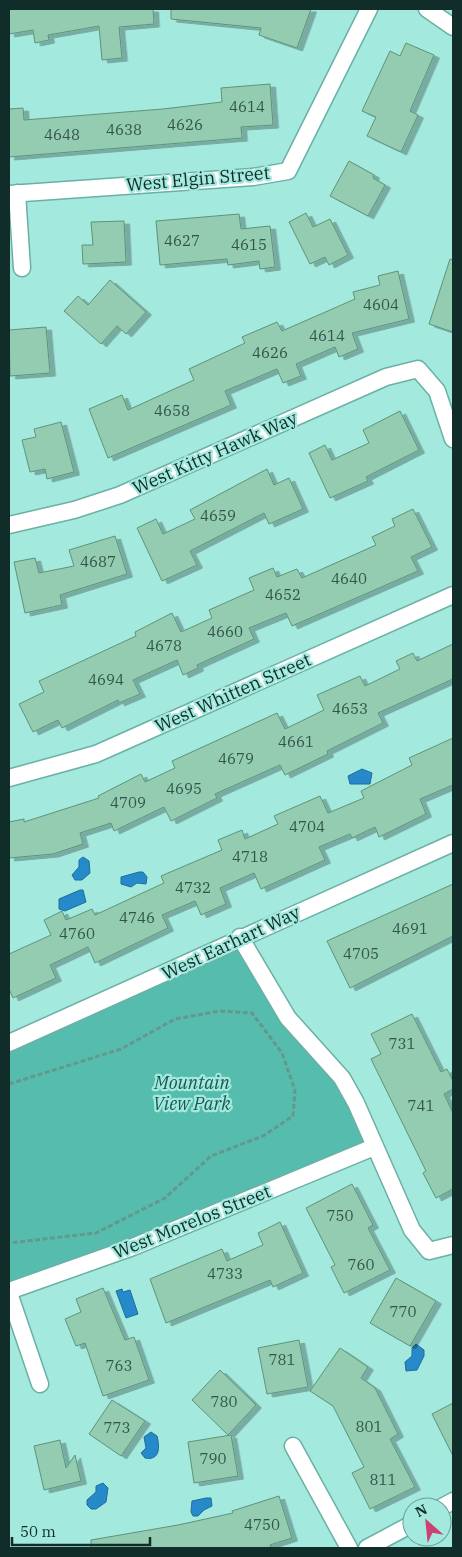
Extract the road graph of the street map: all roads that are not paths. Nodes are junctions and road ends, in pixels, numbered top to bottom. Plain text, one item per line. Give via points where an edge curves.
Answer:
1 (369, 9) edge
2 (427, 9) edge
3 (453, 27) edge
4 (13, 194) edge
5 (22, 268) dead end
6 (453, 439) edge
7 (9, 525) edge
8 (453, 595) edge
9 (9, 778) edge
10 (453, 843) edge
11 (240, 937) junction
12 (9, 1043) edge
13 (374, 1147) junction
14 (453, 1245) edge
15 (9, 1292) edge
16 (40, 1384) dead end
17 (293, 1446) dead end
18 (402, 1529) edge
19 (349, 1548) edge
20 (367, 1548) edge

1 - 4 street, West Elgin Street via 288,171 253,177
2 - 3 street
4 - 5 street, West Elgin Street
6 - 7 street, West Kitty Hawk Way via 437,390 418,369 386,377 120,495
8 - 9 street, West Whitten Street via 96,754
10 - 11 street, West Earhart Way
11 - 12 street, West Earhart Way
11 - 13 street via 288,1018 342,1078
13 - 14 street via 412,1230 429,1251
13 - 15 street, West Morelos Street via 133,1247
15 - 16 street
17 - 19 street
18 - 20 street

